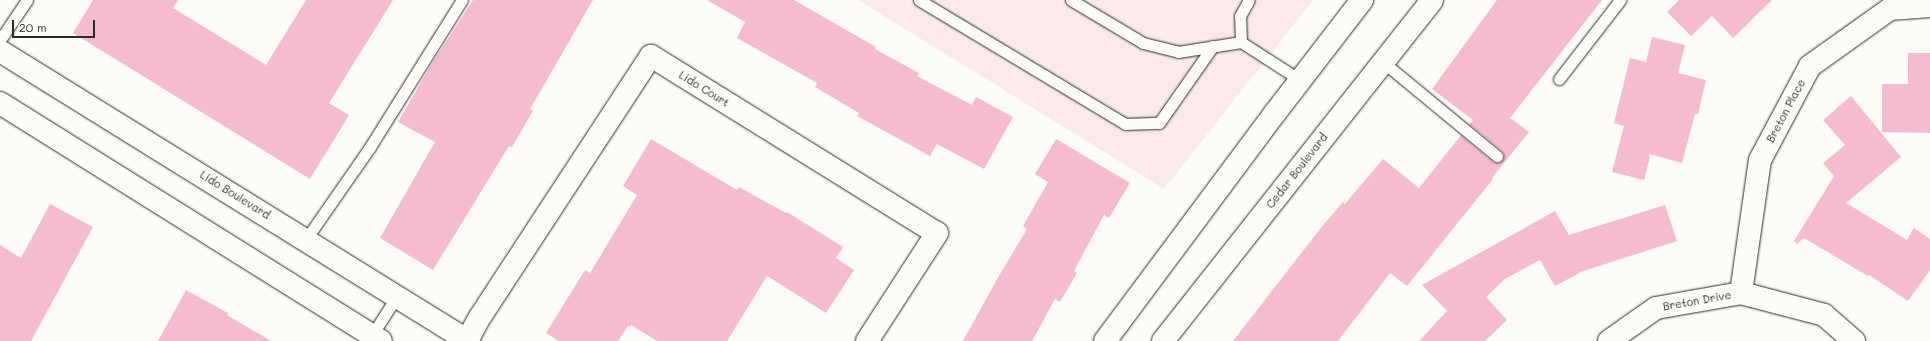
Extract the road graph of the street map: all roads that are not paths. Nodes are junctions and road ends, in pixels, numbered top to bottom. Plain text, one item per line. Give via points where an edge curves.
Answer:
1 (27, 0) edge
2 (462, 0) edge
3 (919, 0) edge
4 (1071, 0) edge
5 (1249, 0) edge
6 (1362, 0) edge
7 (1432, 0) edge
8 (1620, 0) edge
9 (1930, 6) edge
10 (0, 40) edge
11 (1241, 42) junction
12 (1213, 46) junction
13 (0, 51) edge
14 (1383, 62) junction
15 (1559, 79) dead end
16 (1300, 80) junction
17 (0, 103) edge
18 (1498, 156) dead end
19 (306, 240) junction
20 (1741, 293) junction
21 (397, 296) junction
22 (377, 338) edge
23 (468, 341) edge
24 (867, 341) edge
25 (1105, 341) edge
26 (1163, 341) edge
27 (1609, 341) edge
28 (1854, 341) edge

1 - 10 lane
2 - 19 lane via 370,147
3 - 12 lane via 1125,124 1159,123
4 - 12 lane via 1142,43 1178,52
5 - 11 lane via 1240,16
6 - 16 street
7 - 14 street, Cedar Boulevard
8 - 15 lane
9 - 20 street, Breton Place via 1890,9 1810,66 1760,160
11 - 12 lane
11 - 16 lane
13 - 19 street, Lido Boulevard
14 - 18 lane
14 - 26 street, Cedar Boulevard
16 - 25 street
17 - 22 street
19 - 21 street, Lido Boulevard
20 - 27 street, Breton Drive via 1656,308
20 - 28 street, Breton Drive via 1824,315
21 - 22 lane
21 - 23 street, Lido Boulevard
23 - 24 street, Lido Court via 480,317 651,56 937,232

